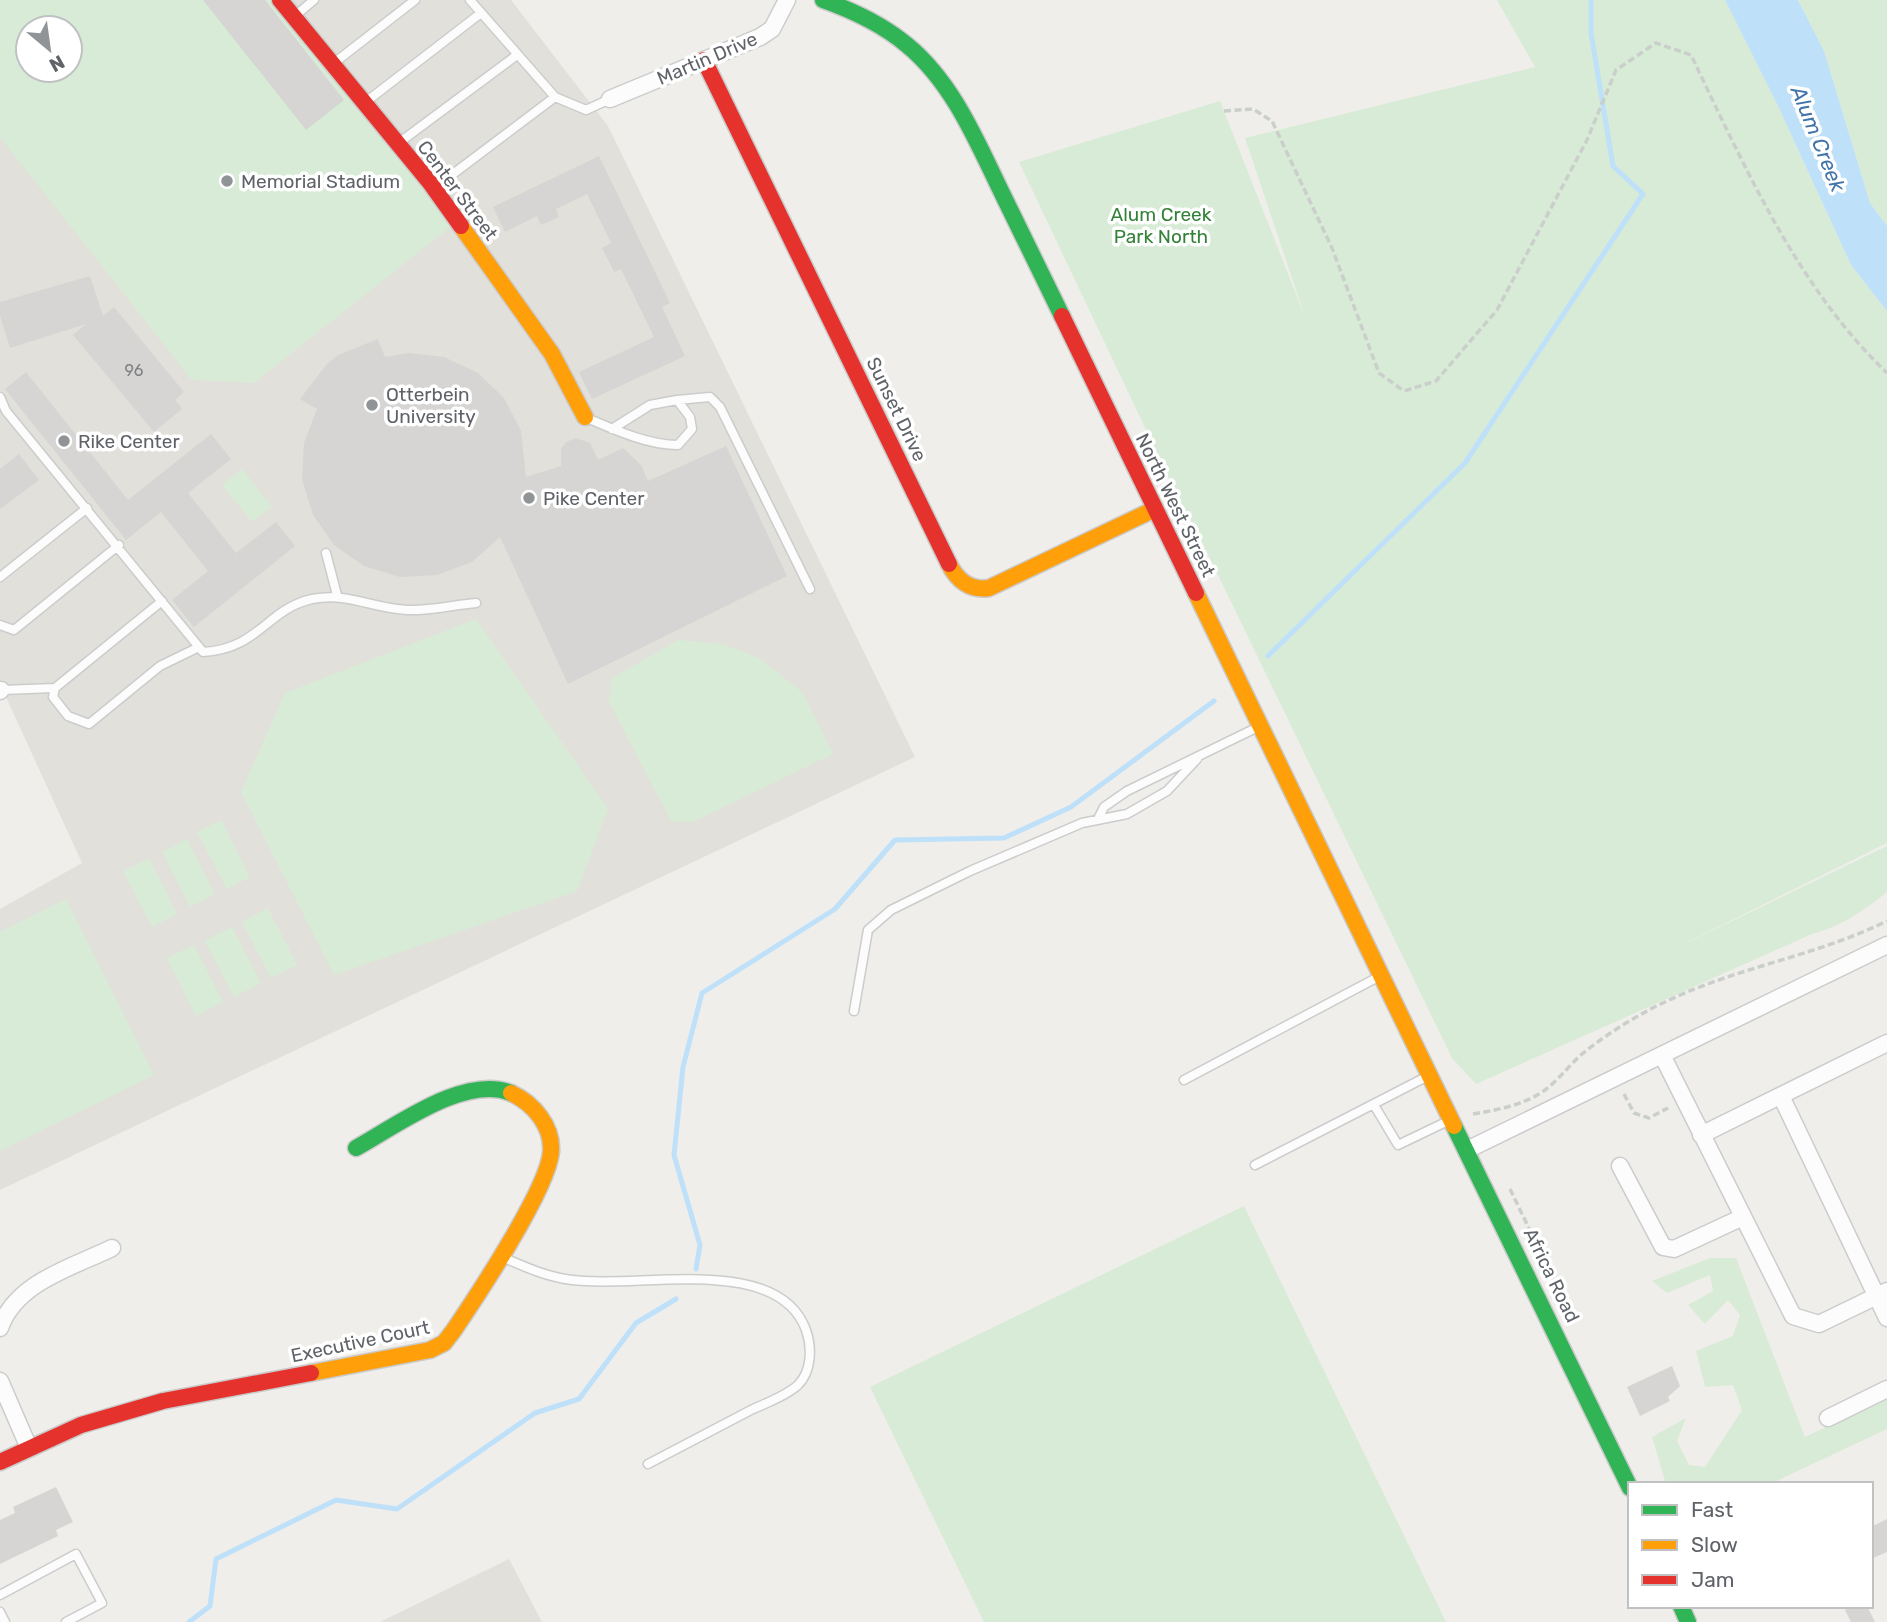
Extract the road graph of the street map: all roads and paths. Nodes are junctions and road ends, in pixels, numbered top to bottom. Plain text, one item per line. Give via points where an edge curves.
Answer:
1 (280, 0) edge
2 (314, 0) edge
3 (415, 0) edge
4 (470, 0) edge
5 (787, 0) edge
6 (823, 0) edge
7 (481, 13) junction
8 (294, 17) junction
9 (517, 55) junction
10 (704, 60) junction
11 (332, 64) junction
12 (555, 97) junction
13 (610, 99) joint
14 (365, 103) junction
15 (1224, 111) dead end
16 (398, 144) junction
17 (434, 188) junction
18 (1887, 373) edge
19 (0, 397) edge
20 (677, 400) junction
21 (585, 417) joint
22 (612, 429) junction
23 (87, 508) junction
24 (1155, 509) junction
25 (119, 545) junction
26 (326, 553) dead end
27 (0, 577) edge
28 (810, 589) dead end
29 (337, 595) junction
30 (162, 601) junction
31 (476, 603) dead end
32 (0, 625) edge
33 (199, 647) junction
34 (55, 688) junction
35 (0, 690) edge
36 (1260, 725) junction
37 (1197, 759) junction
38 (1098, 819) junction
39 (1887, 921) edge
40 (1887, 945) edge
41 (1382, 975) junction
42 (854, 1010) dead end
43 (1887, 1043) edge
44 (1662, 1055) junction
45 (1433, 1078) junction
46 (1184, 1080) dead end
47 (1624, 1094) dead end
48 (1781, 1096) junction
49 (1374, 1105) junction
50 (1668, 1108) dead end
51 (1473, 1114) dead end
52 (1453, 1119) junction
53 (1702, 1135) junction
54 (356, 1148) dead end
55 (1467, 1150) junction
56 (1255, 1165) dead end
57 (1620, 1166) dead end
58 (1505, 1180) dead end
59 (1743, 1217) junction
60 (112, 1248) dead end
61 (499, 1256) junction
62 (1882, 1294) edge
63 (1567, 1307) dead end
64 (1887, 1318) edge
65 (0, 1328) edge
66 (0, 1381) edge
67 (1887, 1389) edge
68 (1828, 1418) dead end
69 (29, 1448) junction
70 (0, 1462) edge
71 (648, 1464) dead end
72 (1628, 1484) edge
73 (0, 1595) edge
74 (0, 1612) edge
75 (5, 1622) edge
76 (66, 1622) edge

1 - 8 street, Center Street
2 - 8 lane
3 - 11 lane
4 - 7 lane
5 - 10 street, Martin Drive via 772,29
6 - 24 street, North West Street via 872,19 899,37 922,56 952,96
7 - 9 lane
7 - 14 lane
8 - 11 street, Center Street
9 - 12 lane
9 - 16 lane
10 - 13 street, Martin Drive
10 - 24 street, Sunset Drive via 962,584 979,590 996,586
11 - 14 street, Center Street
12 - 13 lane via 586,110
12 - 17 lane
14 - 16 street, Center Street
15 - 18 path via 1253,108 1272,121 1332,248 1379,373 1404,391 1436,381 1497,310 1587,140 1616,70 1656,43 1690,55 1771,215 1821,294
16 - 17 street, Center Street
17 - 21 street, Center Street via 552,354
19 - 23 lane via 6,411
20 - 22 lane via 650,405
20 - 22 lane via 690,417 692,429 678,445
20 - 28 lane via 710,397 720,407
21 - 22 lane
23 - 25 lane
23 - 27 lane
24 - 36 street, North West Street
25 - 30 lane
25 - 32 lane via 14,630
26 - 29 lane
29 - 31 lane via 408,610
29 - 33 lane via 308,600 250,639 223,651 203,652
30 - 33 lane
30 - 34 lane
33 - 34 lane via 160,666 89,724 68,716 53,697
34 - 35 lane
36 - 37 lane
36 - 41 street, North West Street
37 - 38 lane via 1127,791 1104,807
37 - 38 lane via 1176,783 1148,802 1113,819
38 - 42 lane via 970,871 874,923 865,940
39 - 51 path via 1807,954 1712,980 1620,1026 1540,1093 1521,1103
40 - 44 street
41 - 45 street, North West Street
41 - 46 lane
43 - 48 street
44 - 53 street
44 - 55 street
45 - 49 lane
45 - 52 street, Africa Road
47 - 50 path via 1634,1113 1649,1118
48 - 53 street
48 - 62 street
49 - 52 lane via 1398,1145
49 - 56 lane
52 - 55 street, Africa Road
53 - 59 street
54 - 61 street, Executive Court via 479,1088 503,1089 525,1099 545,1123 551,1154 532,1199
55 - 72 street, Africa Road
57 - 59 street via 1663,1247 1674,1249
58 - 63 path
59 - 62 street via 1793,1316 1819,1324
60 - 65 street via 32,1287 14,1302
61 - 69 street, Executive Court via 461,1325 442,1345 415,1354 163,1401 81,1424
61 - 71 lane via 573,1280 750,1284 789,1301 801,1317 811,1354 799,1384
62 - 64 street
66 - 69 street
67 - 68 street
69 - 70 street, Executive Court
73 - 76 lane via 76,1554 102,1603
74 - 75 lane

